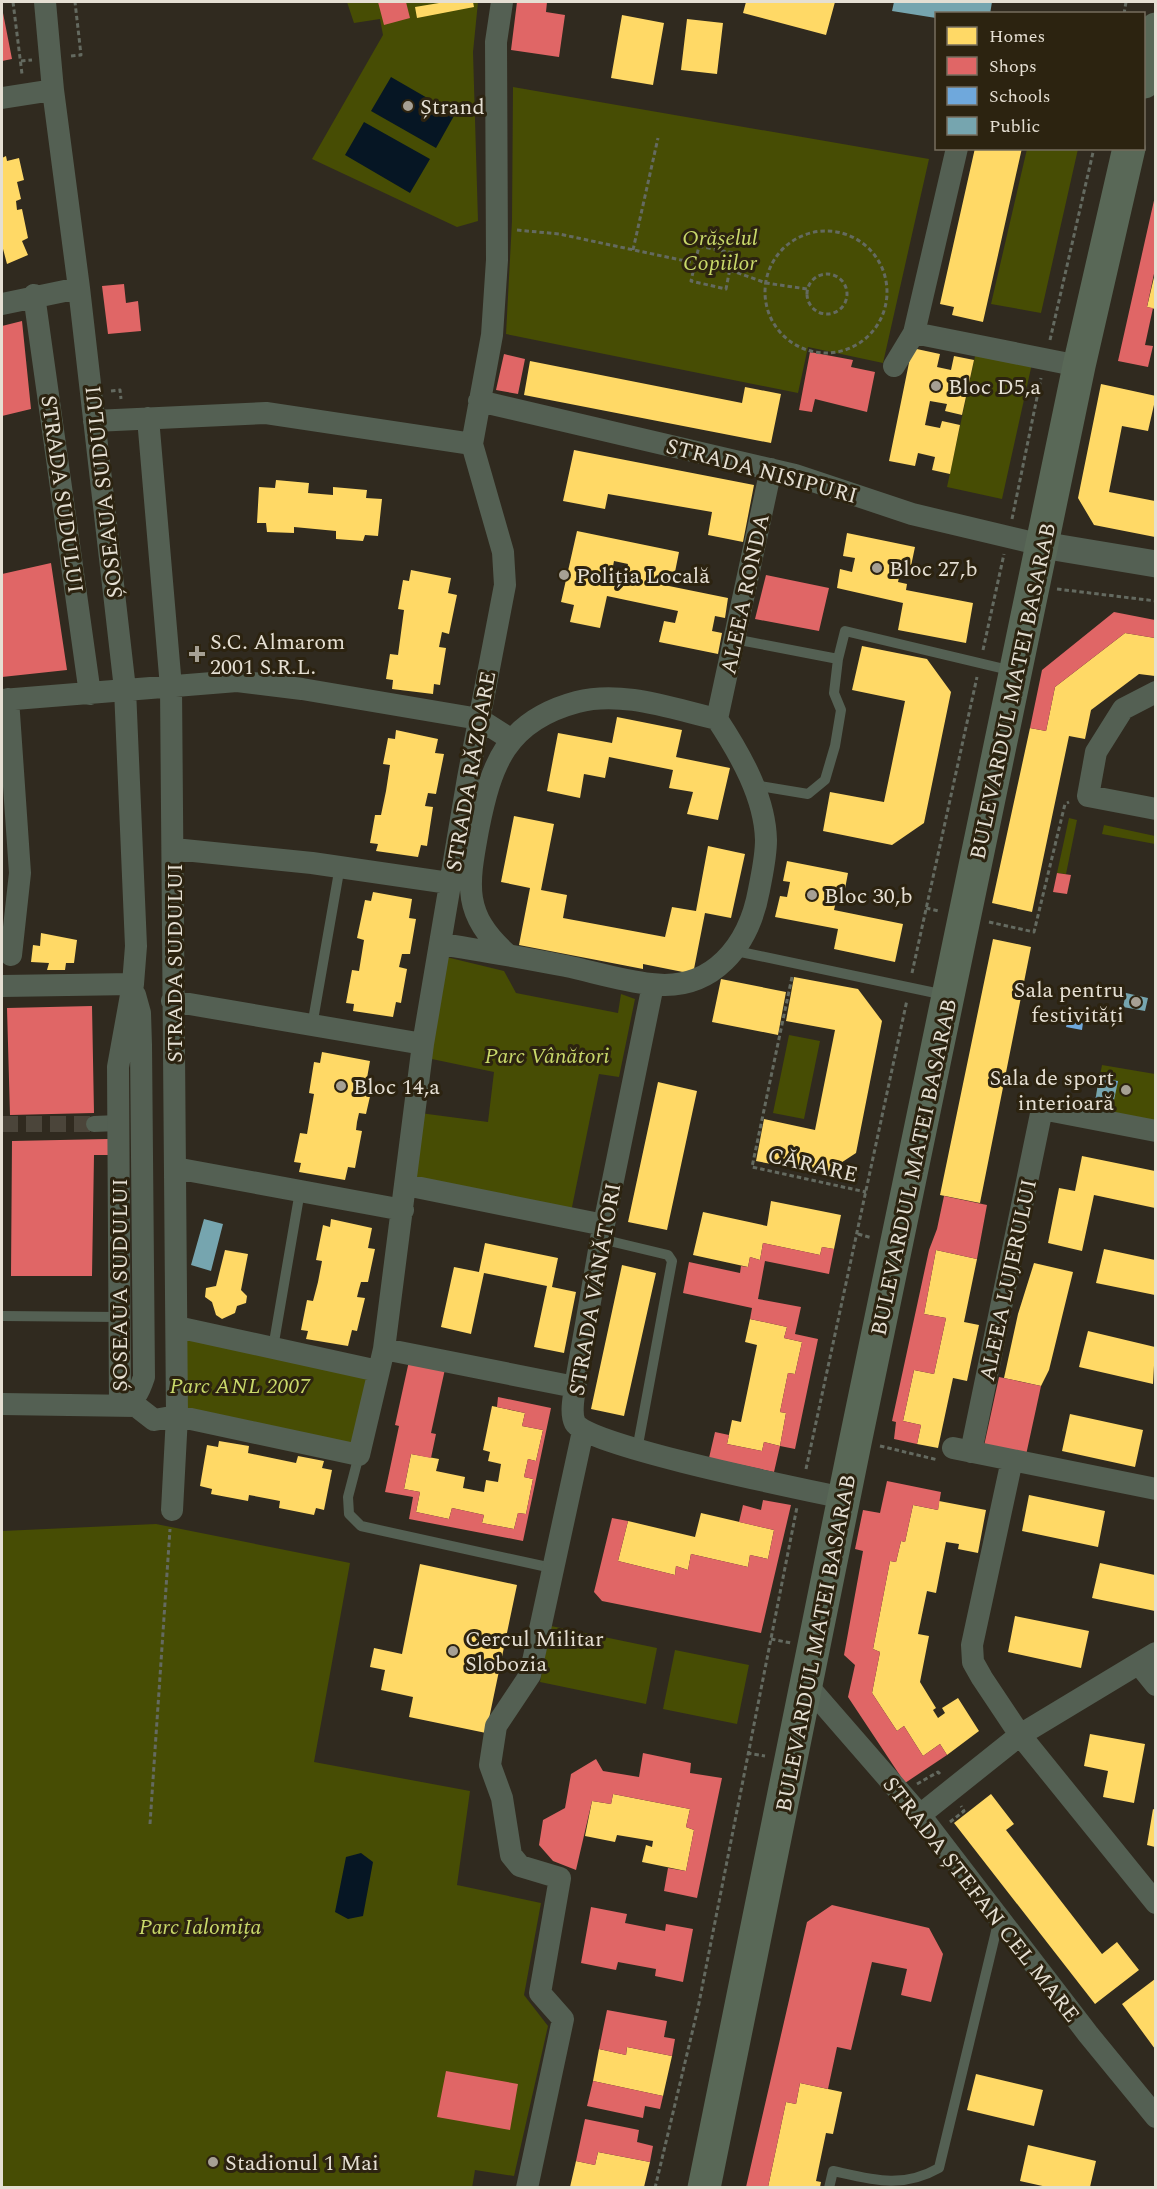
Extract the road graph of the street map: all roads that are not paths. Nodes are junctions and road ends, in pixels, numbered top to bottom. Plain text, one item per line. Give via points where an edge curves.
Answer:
1 (45, 2) edge
2 (502, 2) edge
3 (1155, 29) edge
4 (1145, 73) edge
5 (52, 90) junction
6 (2, 98) edge
7 (957, 150) edge
8 (1129, 150) edge
9 (79, 288) junction
10 (34, 296) junction
11 (2, 304) edge
12 (914, 333) junction
13 (894, 366) dead end
14 (1078, 366) junction
15 (480, 401) junction
16 (148, 418) junction
17 (94, 421) junction
18 (472, 444) junction
19 (771, 469) junction
20 (1042, 545) junction
21 (1155, 564) edge
22 (734, 639) junction
23 (838, 659) junction
24 (1016, 672) junction
25 (171, 687) junction
26 (125, 689) junction
27 (1155, 692) edge
28 (90, 694) junction
29 (5, 700) edge
30 (479, 719) junction
31 (717, 719) junction
32 (512, 740) junction
33 (752, 784) junction
34 (1155, 809) edge
35 (174, 849) junction
36 (340, 866) junction
37 (11, 874) edge
38 (449, 883) junction
39 (440, 944) junction
40 (736, 951) junction
41 (507, 954) junction
42 (11, 955) dead end
43 (133, 984) junction
44 (653, 985) junction
45 (2, 986) edge
46 (948, 996) junction
47 (172, 1001) junction
48 (312, 1026) junction
49 (423, 1044) junction
50 (118, 1123) junction
51 (94, 1124) tunnel mouth
52 (1155, 1131) edge
53 (175, 1168) junction
54 (406, 1185) junction
55 (300, 1191) junction
56 (403, 1210) junction
57 (603, 1232) junction
58 (2, 1316) edge
59 (118, 1317) junction
60 (177, 1327) junction
61 (273, 1348) junction
62 (384, 1348) junction
63 (378, 1371) junction
64 (575, 1387) junction
65 (2, 1404) edge
66 (120, 1405) junction
67 (177, 1416) junction
68 (583, 1431) junction
69 (636, 1450) junction
70 (359, 1455) junction
71 (1012, 1460) junction
72 (1155, 1489) edge
73 (844, 1498) junction
74 (171, 1510) road end
75 (552, 1568) junction
76 (1147, 1658) edge
77 (806, 1684) junction
78 (1155, 1685) edge
79 (1020, 1735) junction
80 (920, 1815) junction
81 (1155, 1902) edge
82 (999, 1919) junction
83 (1155, 2117) edge
84 (527, 2187) edge
85 (704, 2187) edge
86 (829, 2187) edge

1 - 5 street, ȘOSEAUA SUDULUI
2 - 15 street, STRADA RĂZOARE via 496,42 497,228 492,335
3 - 4 main road
5 - 6 street
5 - 9 street, ȘOSEAUA SUDULUI
7 - 12 street
8 - 14 main road, BULEVARDUL MATEI BASARAB
9 - 10 street
9 - 17 street, ȘOSEAUA SUDULUI
10 - 11 street
10 - 28 street, STRADA SUDULUI
12 - 13 street
12 - 14 street
14 - 20 main road, BULEVARDUL MATEI BASARAB
15 - 18 street, STRADA RĂZOARE
15 - 19 street, STRADA NISIPURI
16 - 17 street
16 - 18 street via 266,413
16 - 25 street, STRADA SUDULUI
17 - 26 street, ȘOSEAUA SUDULUI
18 - 30 street, STRADA RĂZOARE via 503,552 505,585
19 - 20 street, STRADA NISIPURI via 832,485 912,514
19 - 22 street, ALEEA RONDA
20 - 21 street
20 - 24 main road, BULEVARDUL MATEI BASARAB
22 - 23 lane
22 - 31 street, ALEEA RONDA
23 - 24 lane via 845,631
23 - 33 lane via 834,693 841,710 825,780 808,794
24 - 46 main road, BULEVARDUL MATEI BASARAB
25 - 26 street
25 - 30 street via 237,681
25 - 35 street, STRADA SUDULUI
26 - 28 street
26 - 43 street, ȘOSEAUA SUDULUI via 136,946
27 - 34 street via 1123,709 1096,752 1088,796
28 - 29 street
29 - 37 street
30 - 32 street
30 - 38 street, STRADA RĂZOARE
31 - 32 street via 629,699 606,698 552,711 530,723
31 - 33 street
32 - 41 street via 490,777 470,883 477,918 487,937
33 - 40 street via 763,814 766,841 755,909
35 - 36 street
35 - 47 street, STRADA SUDULUI
36 - 38 street
36 - 48 lane
37 - 42 street
38 - 39 street, STRADA RĂZOARE
39 - 41 street
39 - 49 street, STRADA RĂZOARE
40 - 44 street via 712,971 686,981
40 - 46 lane
41 - 44 street
43 - 45 street
43 - 50 street, ȘOSEAUA SUDULUI via 118,1067
43 - 66 street, ȘOSEAUA SUDULUI via 140,1013 141,1045 144,1377 131,1402
44 - 57 street, STRADA VÂNĂTORI
46 - 73 main road, BULEVARDUL MATEI BASARAB
47 - 48 street
47 - 53 street, STRADA SUDULUI
48 - 49 street
49 - 54 street, STRADA RĂZOARE
50 - 51 street
50 - 59 street, ȘOSEAUA SUDULUI
52 - 71 street, ALEEA LUJERULUI via 1042,1109 962,1450
53 - 55 street
53 - 60 street, STRADA SUDULUI
54 - 56 street, STRADA RĂZOARE
54 - 57 street
55 - 56 street
55 - 61 lane
56 - 62 street, STRADA RĂZOARE
57 - 64 street, STRADA VÂNĂTORI
57 - 69 lane via 668,1255 672,1262
58 - 59 lane
59 - 66 street, ȘOSEAUA SUDULUI
60 - 61 street
60 - 67 street, STRADA SUDULUI
61 - 63 street
62 - 63 street, STRADA RĂZOARE
62 - 64 street
63 - 70 street, STRADA RĂZOARE
64 - 68 street, STRADA VÂNĂTORI via 575,1423
65 - 66 street
66 - 67 street via 136,1406 154,1420
67 - 70 street
67 - 74 street, STRADA SUDULUI
68 - 69 street, STRADA VÂNĂTORI
68 - 75 street
69 - 73 street, STRADA VÂNĂTORI
70 - 75 lane via 348,1497 349,1514 361,1526
71 - 72 street
71 - 79 street via 972,1645 973,1662
73 - 77 main road, BULEVARDUL MATEI BASARAB
75 - 84 street via 530,1675 496,1726 490,1765 502,1798 511,1855 520,1866 560,1878 540,1993 562,2019
76 - 78 street
76 - 79 street
77 - 80 street, STRADA ȘTEFAN CEL MARE
77 - 85 main road, BULEVARDUL MATEI BASARAB
79 - 80 street
79 - 81 street
80 - 82 street, STRADA ȘTEFAN CEL MARE
82 - 83 street, STRADA ȘTEFAN CEL MARE
82 - 86 lane via 939,2168 923,2179 894,2184 833,2171

